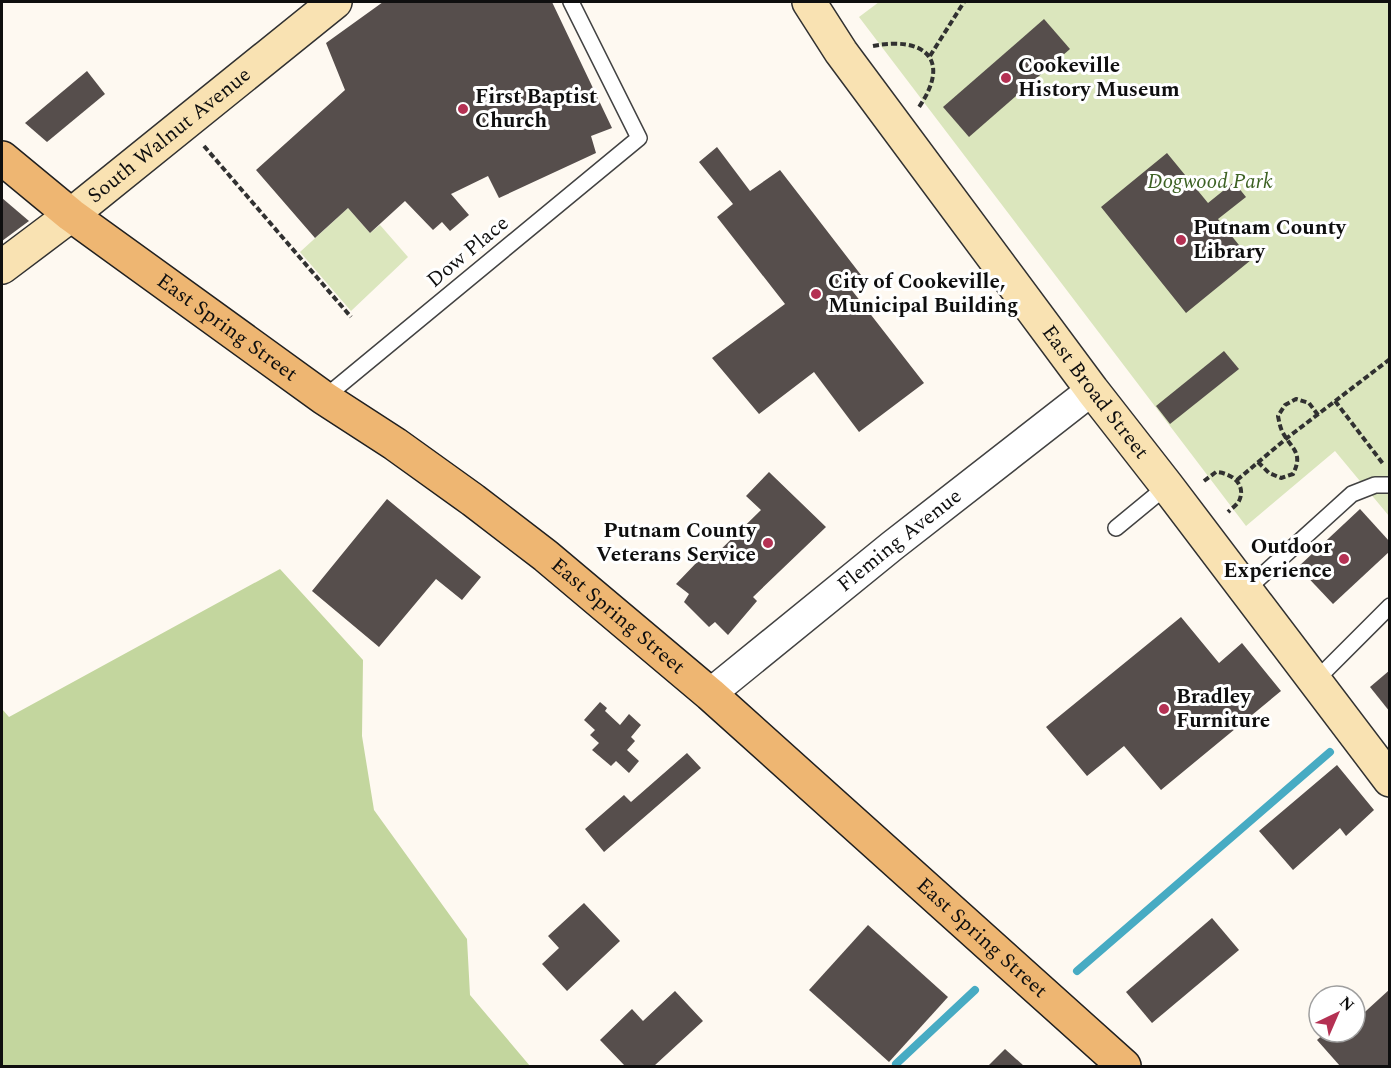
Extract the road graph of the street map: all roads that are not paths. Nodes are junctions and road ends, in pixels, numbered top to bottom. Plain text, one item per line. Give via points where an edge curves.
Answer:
1 (335, 2) edge
2 (571, 2) edge
3 (809, 2) edge
4 (2, 158) edge
5 (71, 215) junction
6 (2, 267) edge
7 (1092, 390) junction
8 (324, 398) junction
9 (1389, 485) edge
10 (1167, 486) junction
11 (1116, 528) dead end
12 (1246, 590) junction
13 (1389, 606) edge
14 (1315, 681) junction
15 (710, 694) junction
16 (1389, 780) edge
17 (1124, 1066) edge

1 - 5 street, South Walnut Avenue
2 - 8 lane, Dow Place via 639,138
3 - 7 street, East Broad Street
4 - 5 main road, East Spring Street
5 - 6 street, South Walnut Avenue
5 - 8 main road, East Spring Street
7 - 10 street, East Broad Street
7 - 15 street, Fleming Avenue
8 - 15 main road, East Spring Street via 395,444 519,535
9 - 12 lane via 1375,485 1352,494
10 - 11 lane
10 - 12 street, East Broad Street
12 - 14 street, East Broad Street
13 - 14 lane
14 - 16 street, East Broad Street
15 - 17 main road, East Spring Street

